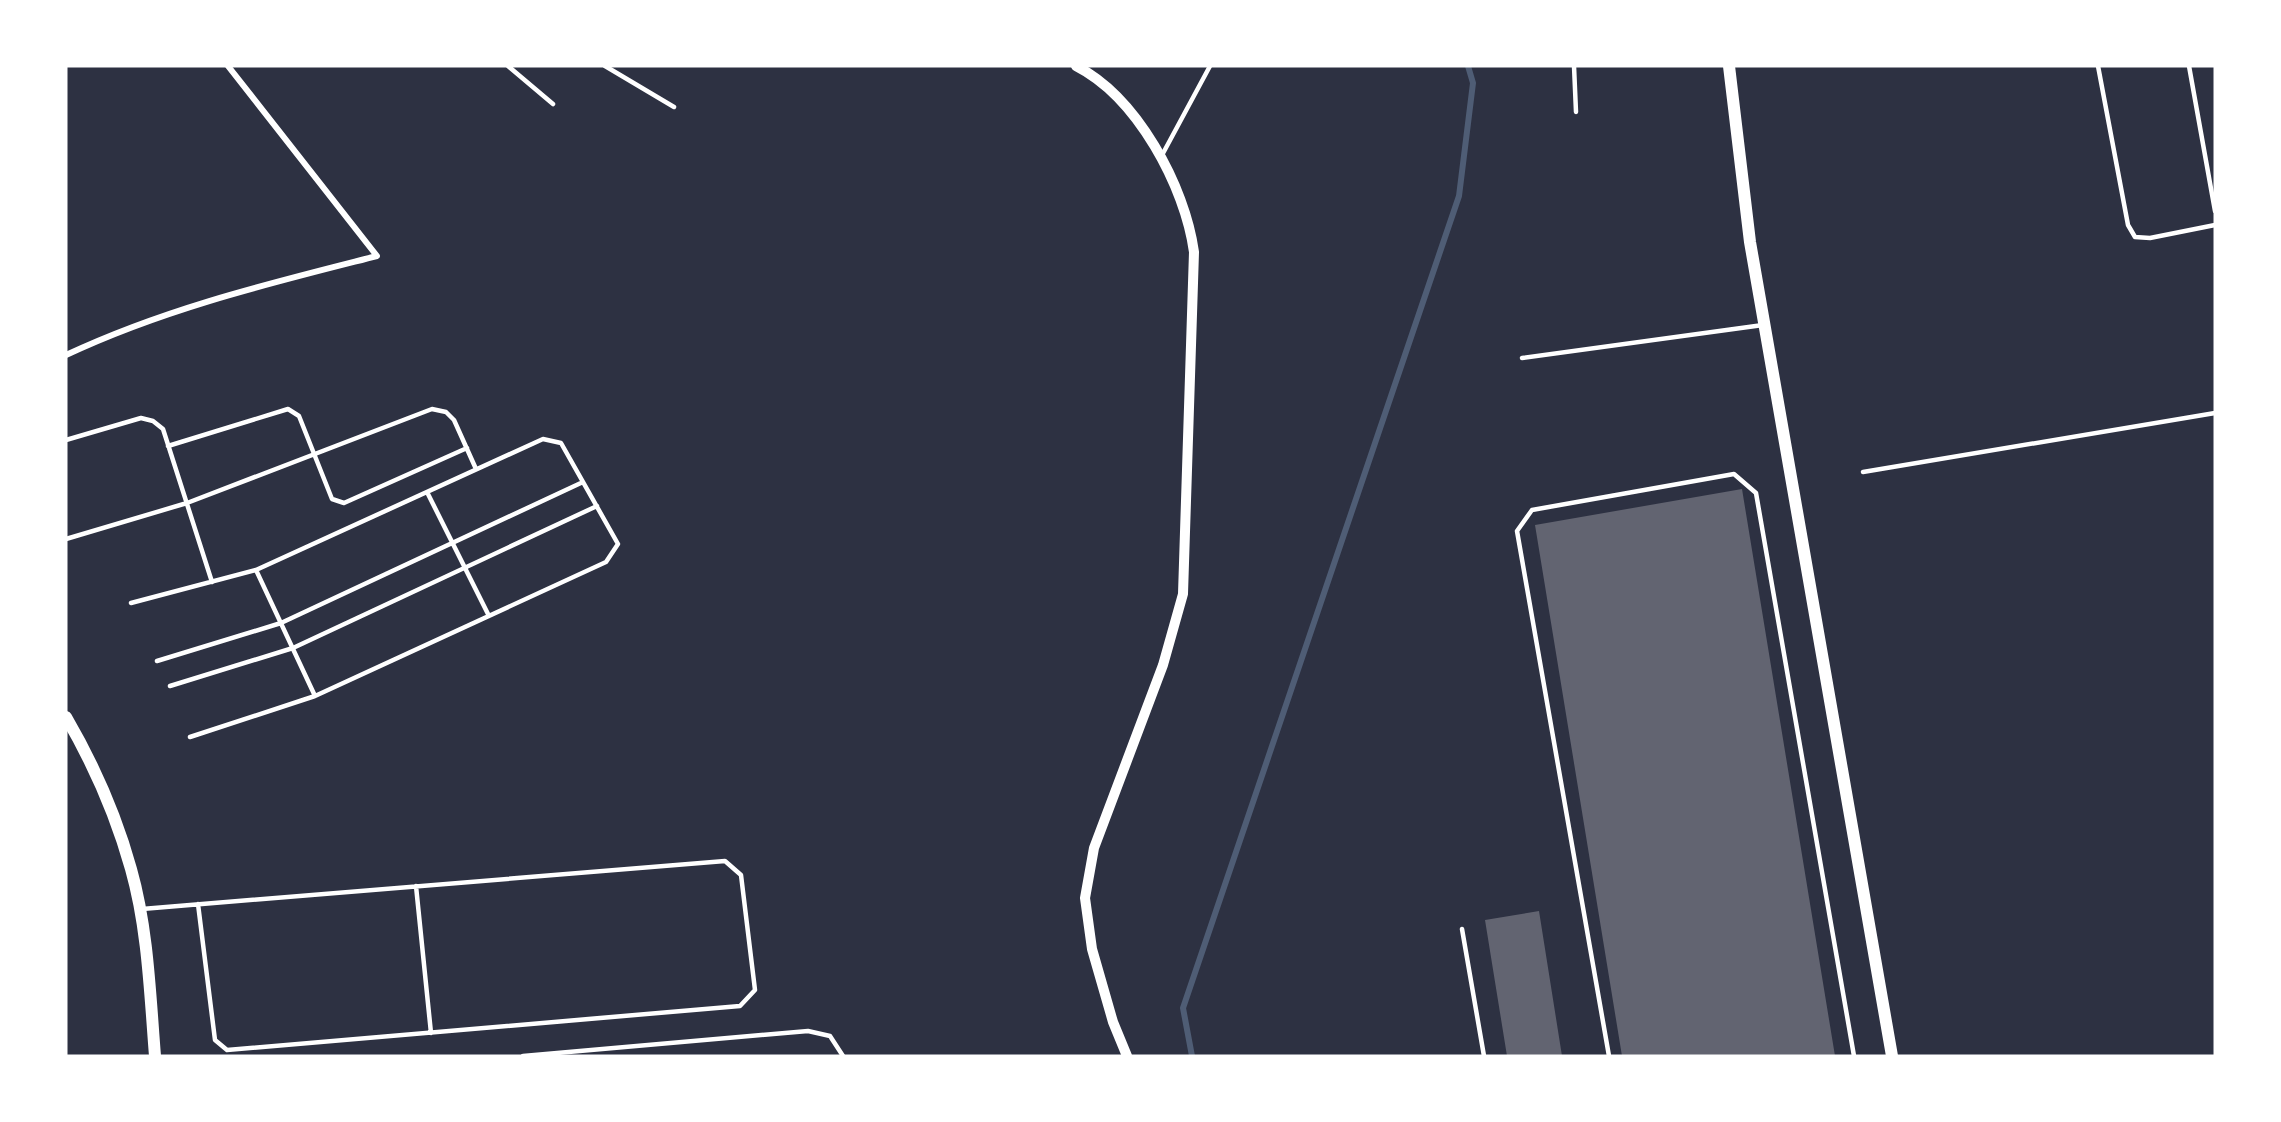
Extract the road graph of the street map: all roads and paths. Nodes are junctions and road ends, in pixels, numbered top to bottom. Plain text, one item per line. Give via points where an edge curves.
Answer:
1 (228, 66) edge
2 (508, 66) edge
3 (605, 66) edge
4 (1076, 66) edge
5 (1210, 66) edge
6 (1574, 66) edge
7 (1729, 66) edge
8 (2098, 66) edge
9 (2189, 66) edge
10 (553, 105) dead end
11 (674, 107) dead end
12 (1576, 112) dead end
13 (1160, 159) junction
14 (2215, 211) edge
15 (2215, 225) edge
16 (1764, 325) junction
17 (66, 355) edge
18 (1522, 358) dead end
19 (2215, 413) edge
20 (66, 440) edge
21 (168, 446) junction
22 (467, 448) junction
23 (315, 454) junction
24 (476, 469) junction
25 (1863, 472) dead end
26 (583, 482) junction
27 (427, 492) junction
28 (187, 502) junction
29 (597, 506) junction
30 (66, 539) edge
31 (452, 543) junction
32 (465, 568) junction
33 (256, 570) junction
34 (212, 582) junction
35 (131, 603) dead end
36 (489, 616) junction
37 (281, 623) junction
38 (293, 648) junction
39 (158, 661) dead end
40 (170, 686) dead end
41 (315, 696) junction
42 (66, 717) edge
43 (190, 737) dead end
44 (416, 886) junction
45 (198, 904) junction
46 (139, 909) junction
47 (1462, 929) dead end
48 (431, 1033) junction
49 (155, 1056) edge
50 (522, 1056) edge
51 (529, 1056) edge
52 (843, 1056) edge
53 (1127, 1056) edge
54 (1484, 1056) edge
55 (1609, 1056) edge
56 (1854, 1056) edge
57 (1892, 1056) edge

1 - 17 street via 377,256 176,309
2 - 10 lane
3 - 11 lane
4 - 13 street via 1097,78 1129,108
5 - 13 lane
6 - 12 lane
7 - 16 main road via 1740,177
8 - 15 lane via 2128,225 2135,237 2150,238
9 - 14 lane
13 - 53 street via 1187,213 1194,252 1183,594 1163,665 1094,848 1085,898 1092,949
16 - 18 lane
16 - 57 main road
19 - 25 lane
20 - 21 lane via 141,418 163,429
21 - 23 lane via 288,410 299,416
21 - 28 lane
22 - 23 lane via 454,420 446,412 432,409
22 - 23 lane via 344,503 332,499
22 - 24 lane
23 - 28 lane
24 - 26 lane via 543,439 561,443
24 - 27 lane
26 - 29 lane
26 - 31 lane
27 - 31 lane
27 - 33 lane
28 - 30 lane
28 - 34 lane
29 - 32 lane
29 - 36 lane via 618,544 606,562
31 - 32 lane
31 - 37 lane
32 - 36 lane
32 - 38 lane
33 - 34 lane
33 - 37 lane
34 - 35 lane
36 - 41 lane
37 - 38 lane
37 - 39 lane
38 - 40 lane
38 - 41 lane
41 - 43 lane
42 - 46 main road via 111,806 132,870
44 - 45 lane
44 - 48 lane
44 - 48 lane via 725,861 741,875 755,990 740,1006
45 - 46 lane
45 - 48 lane via 215,1040 227,1050
46 - 49 main road
47 - 54 lane
50 - 51 lane
51 - 52 lane via 808,1031 830,1036
55 - 56 lane via 1517,531 1532,510 1734,474 1756,493

